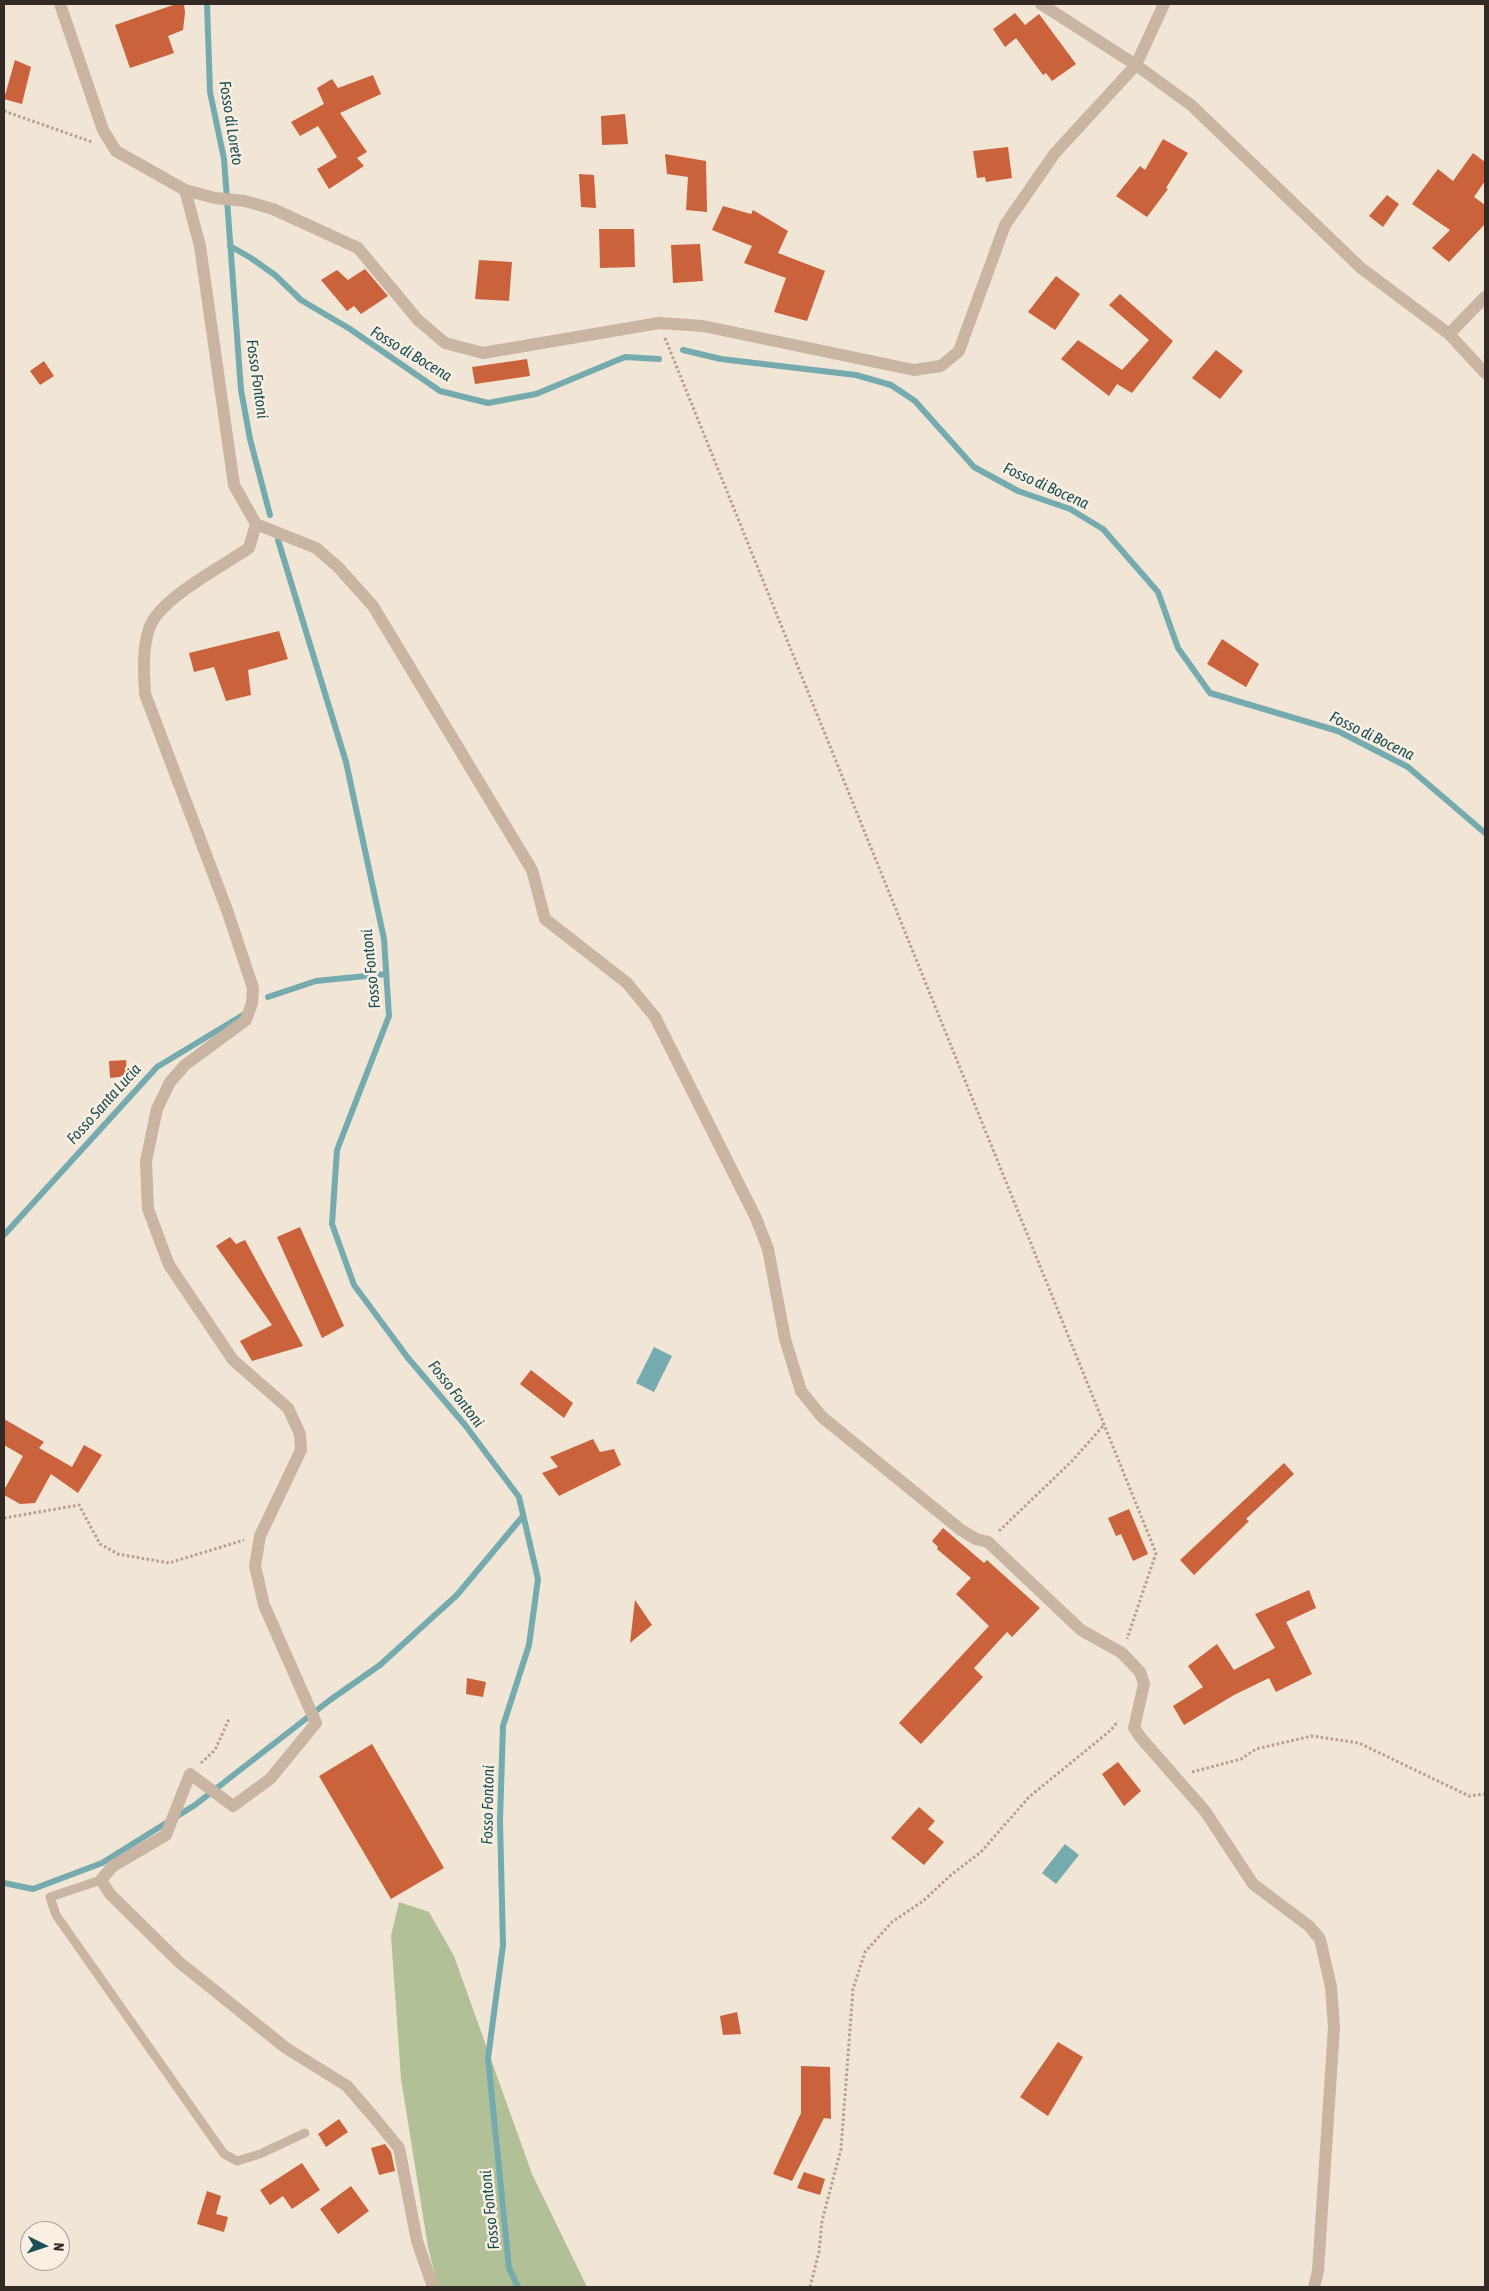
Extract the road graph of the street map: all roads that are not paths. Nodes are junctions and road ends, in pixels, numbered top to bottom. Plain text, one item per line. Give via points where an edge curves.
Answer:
1 (60, 4) edge
2 (1041, 4) edge
3 (1164, 4) edge
4 (1136, 65) junction
5 (185, 190) junction
6 (1485, 297) edge
7 (1449, 334) junction
8 (1485, 373) edge
9 (256, 524) junction
10 (101, 1880) junction
11 (305, 2133) dead end
12 (433, 2287) edge
13 (1314, 2287) edge

1 - 5 street via 103,130 116,151
2 - 4 street
3 - 4 street
4 - 5 street via 1055,153 1004,226 959,351 941,366 914,370 703,326 659,323 483,353 445,343 418,320 358,248 273,209
4 - 7 street via 1191,105 1362,268
5 - 9 street via 200,246 234,485
6 - 7 street
7 - 8 street
9 - 10 street via 249,548 167,601 149,627 143,657 145,694 253,988 246,1020 185,1065 170,1082 157,1109 146,1161 148,1209 169,1265 233,1360 288,1408 300,1434 301,1450 260,1536 255,1566 264,1605 316,1723 270,1779 234,1806 190,1774 166,1835 113,1866
9 - 13 street via 316,548 373,606 532,870 545,919 627,983 655,1017 756,1218 768,1249 785,1339 801,1391 822,1417 961,1530 988,1542 1081,1630 1122,1653 1140,1672 1144,1684 1134,1728 1205,1811 1252,1884 1309,1926 1320,1939 1331,1987 1334,2027 1318,2271
10 - 11 lane via 50,1897 56,1915 224,2154 237,2161
10 - 12 street via 110,1894 179,1962 286,2048 347,2086 372,2115 398,2148 417,2241

